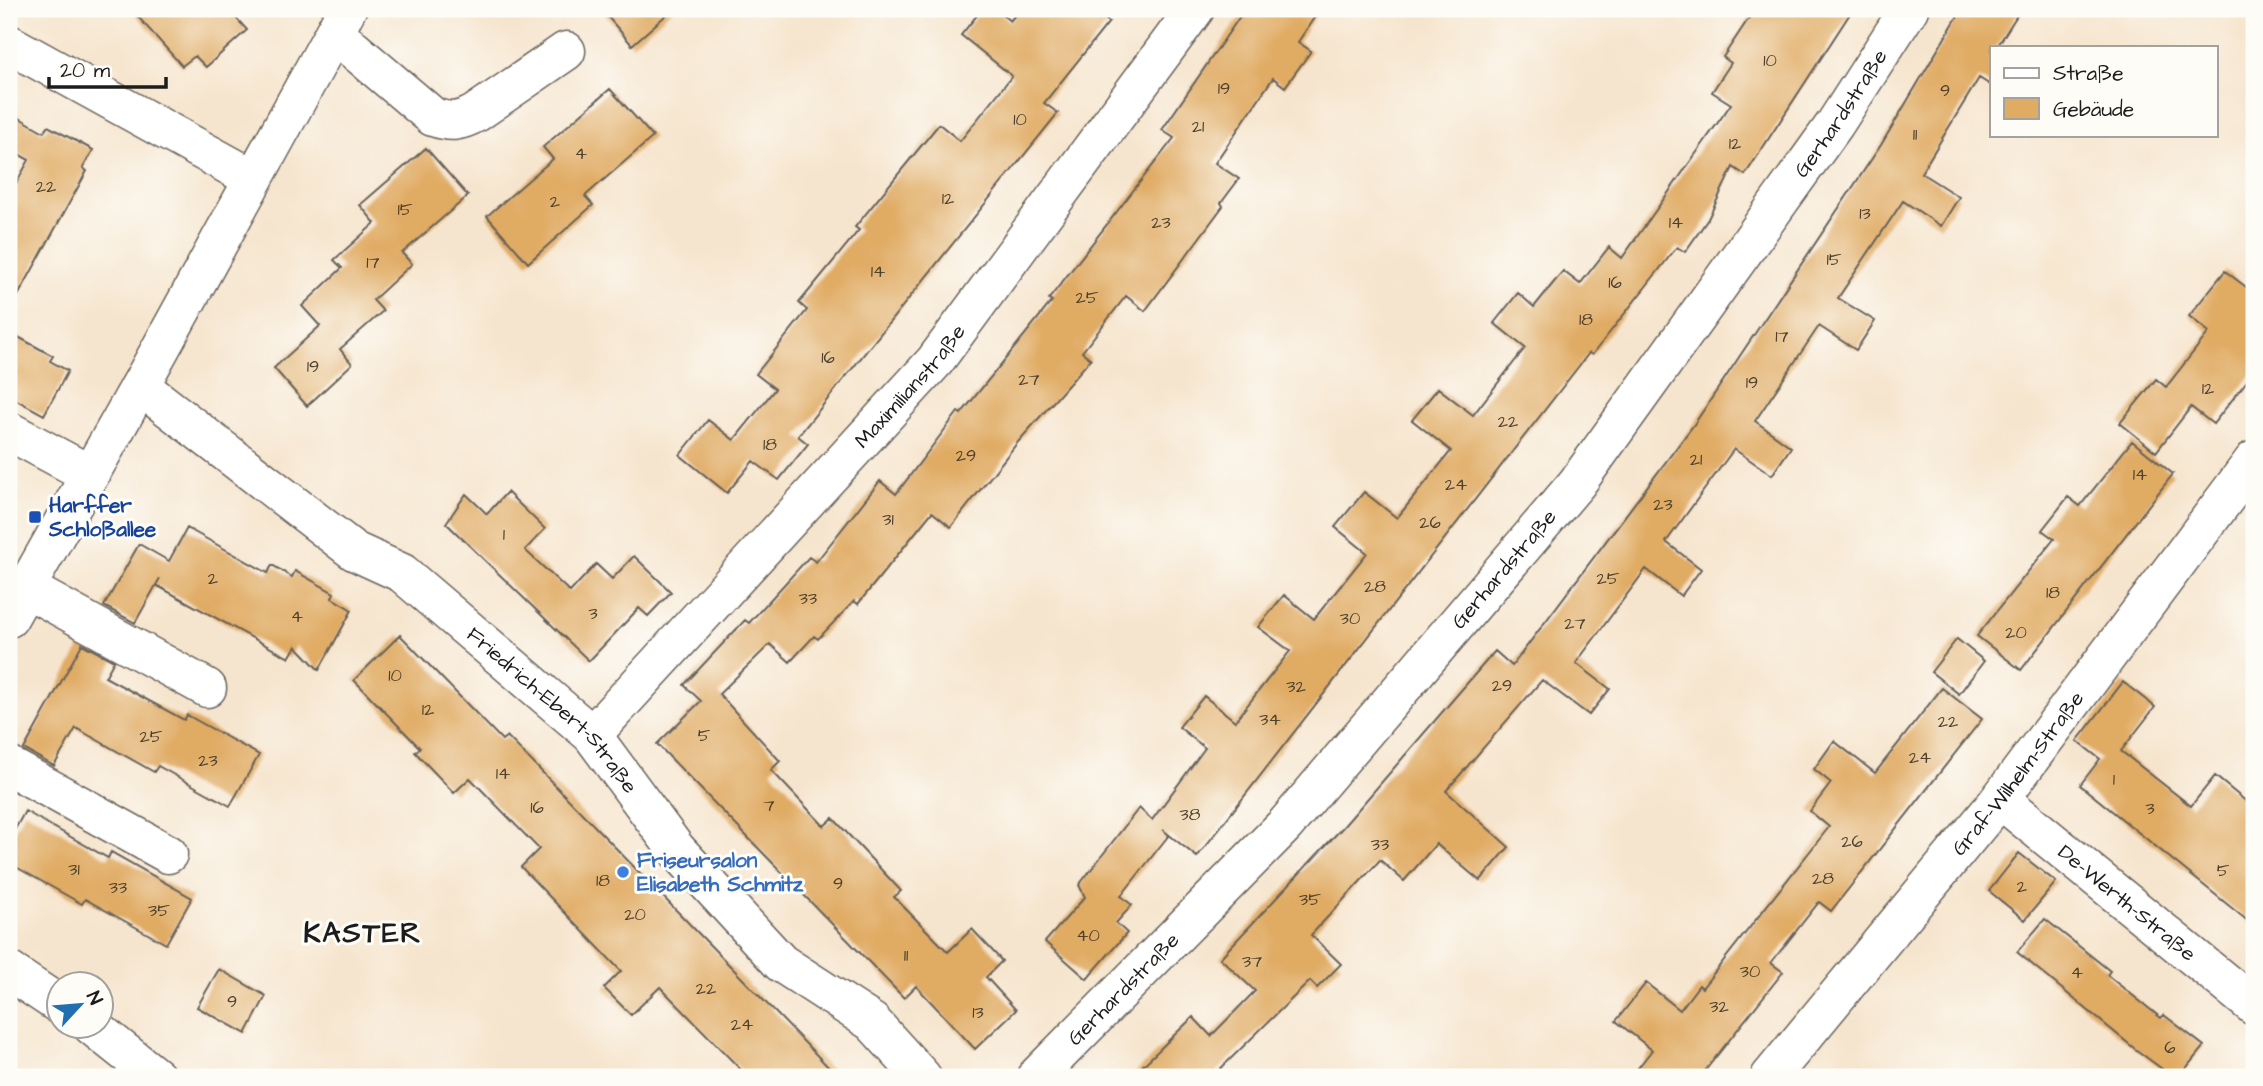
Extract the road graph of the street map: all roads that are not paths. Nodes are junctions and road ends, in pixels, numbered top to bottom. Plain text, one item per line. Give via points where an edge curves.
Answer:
1 (1195, 9) edge
2 (1909, 9) edge
3 (340, 21) edge
4 (9, 44) edge
5 (566, 51) dead end
6 (252, 178) junction
7 (140, 386) junction
8 (9, 431) edge
9 (2254, 460) edge
10 (89, 474) junction
11 (17, 603) edge
12 (207, 688) dead end
13 (592, 736) junction
14 (9, 766) edge
15 (2000, 799) junction
16 (168, 854) dead end
17 (9, 971) edge
18 (46, 996) edge
19 (2254, 1006) edge
20 (109, 1040) edge
21 (156, 1077) edge
22 (922, 1077) edge
23 (1036, 1077) edge
24 (1770, 1077) edge

1 - 13 street, Maximilianstraße via 935,361
2 - 23 street, Gerhardstraße via 1835,124 1577,484 1285,825
3 - 5 street via 433,117 447,122 461,122
3 - 6 street
4 - 6 street
6 - 7 street
7 - 10 street
7 - 13 street, Friedrich-Ebert-Straße via 354,551 402,573
8 - 10 street
9 - 15 street, Graf-Wilhelm-Straße
10 - 11 street
11 - 12 street
13 - 22 street, Friedrich-Ebert-Straße via 676,849 781,963 872,1023
14 - 16 street
15 - 19 street, De-Werth-Straße
15 - 24 street, Graf-Wilhelm-Straße
17 - 18 street
20 - 21 street

